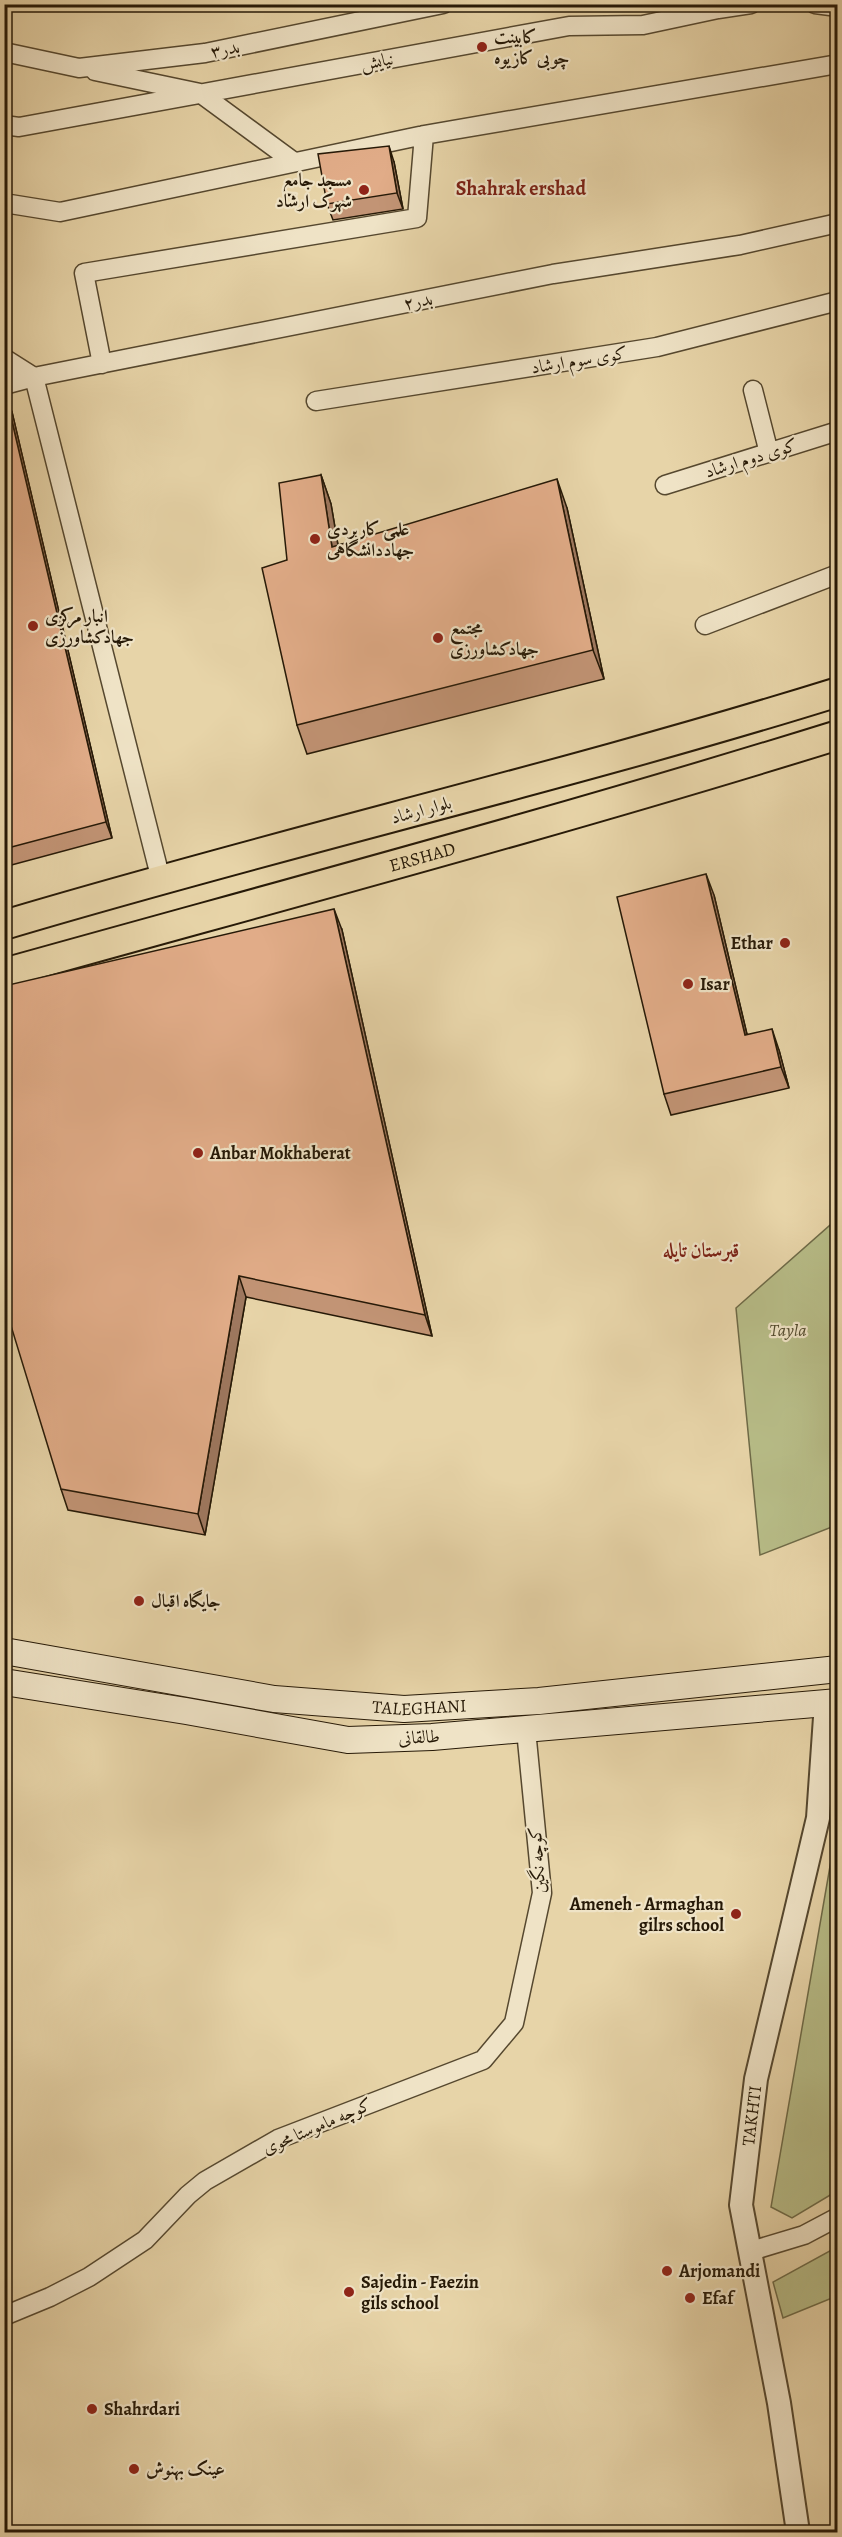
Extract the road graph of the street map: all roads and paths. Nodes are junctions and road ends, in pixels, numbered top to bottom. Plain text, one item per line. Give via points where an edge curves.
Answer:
1 (443, 4) edge
2 (752, 4) edge
3 (815, 4) edge
4 (837, 7) edge
5 (4, 52) edge
6 (837, 64) edge
7 (79, 68) junction
8 (200, 93) junction
9 (4, 125) edge
10 (424, 135) junction
11 (294, 162) junction
12 (4, 203) edge
13 (837, 223) edge
14 (837, 301) edge
15 (4, 358) edge
16 (102, 364) junction
17 (34, 377) junction
18 (4, 385) edge
19 (753, 390) dead end
20 (316, 402) dead end
21 (837, 431) edge
22 (770, 453) junction
23 (664, 484) dead end
24 (837, 574) edge
25 (705, 625) dead end
26 (837, 692) edge
27 (837, 735) edge
28 (412, 813) junction
29 (422, 856) junction
30 (161, 880) junction
31 (4, 925) edge
32 (4, 973) edge
33 (4, 1651) edge
34 (829, 1670) edge
35 (4, 1682) edge
36 (831, 1703) edge
37 (526, 1730) junction
38 (513, 2023) joint
39 (837, 2217) edge
40 (751, 2251) junction
41 (4, 2316) edge
42 (798, 2532) edge

1 - 7 street, بدر۳ via 205,53
2 - 8 street, نیایش via 643,25 569,26
3 - 4 street
5 - 7 street, بدر۳
6 - 10 street
7 - 8 street
8 - 9 street, نیایش via 18,127
8 - 11 street
10 - 11 street
10 - 16 street via 417,218 84,273
11 - 12 street via 60,212
13 - 16 street, بدر۲ via 740,245 553,274
14 - 20 street, کوی سوم ارشاد via 657,347
15 - 17 street
16 - 17 street, بدر۲
17 - 18 street, بدر۲
17 - 30 street
19 - 22 street
21 - 22 street, کوی دوم ارشاد
22 - 23 street, کوی دوم ارشاد
24 - 25 street
26 - 28 main road, بلوار ارشاد via 705,734
27 - 29 main road, ERSHAD
28 - 29 main road
28 - 30 main road, بلوار ارشاد
29 - 32 main road, ERSHAD
30 - 31 main road, بلوار ارشاد
33 - 34 main road, TALEGHANI via 274,1699 404,1709 540,1701
34 - 36 main road
35 - 37 main road, طالقانی via 348,1740
36 - 37 main road, طالقانی
36 - 40 street, TAKHTI via 818,1818 756,2079 741,2205
37 - 38 street, کوچه نگین via 542,1893
38 - 41 street, کوچه ماموستا محوی via 483,2060 278,2139 205,2181 145,2240 99,2271
39 - 40 street via 804,2235
40 - 42 street, TAKHTI

